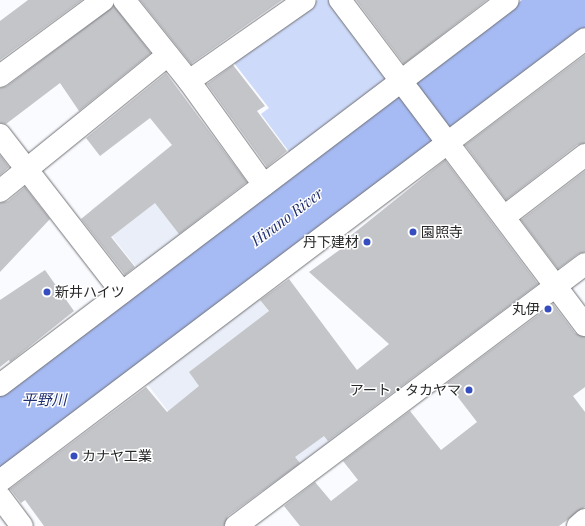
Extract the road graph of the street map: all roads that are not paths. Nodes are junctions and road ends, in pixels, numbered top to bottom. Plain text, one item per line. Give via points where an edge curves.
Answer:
1 (103, 0) edge
2 (124, 0) edge
3 (305, 0) edge
4 (340, 0) edge
5 (508, 0) edge
6 (585, 39) edge
7 (168, 55) junction
8 (0, 76) edge
9 (189, 81) junction
10 (402, 84) junction
11 (0, 135) edge
12 (445, 141) junction
13 (585, 155) edge
14 (27, 170) junction
15 (264, 185) junction
16 (0, 191) edge
17 (504, 217) junction
18 (585, 264) edge
19 (556, 286) junction
20 (122, 292) junction
21 (585, 325) edge
22 (0, 385) edge
23 (0, 481) edge
24 (0, 497) edge
25 (585, 520) edge
26 (22, 526) edge
27 (236, 526) edge
28 (578, 526) edge

1 - 8 street
2 - 7 street
3 - 9 street
4 - 10 street
5 - 10 street
6 - 12 street
7 - 9 street
7 - 14 street
9 - 15 street
10 - 12 street
10 - 15 street
11 - 14 street
12 - 17 street
12 - 23 street
13 - 17 street
14 - 16 street
14 - 20 street
15 - 20 street
17 - 19 street
18 - 19 street
19 - 21 street
19 - 27 street
20 - 22 street
24 - 26 street
25 - 28 street

